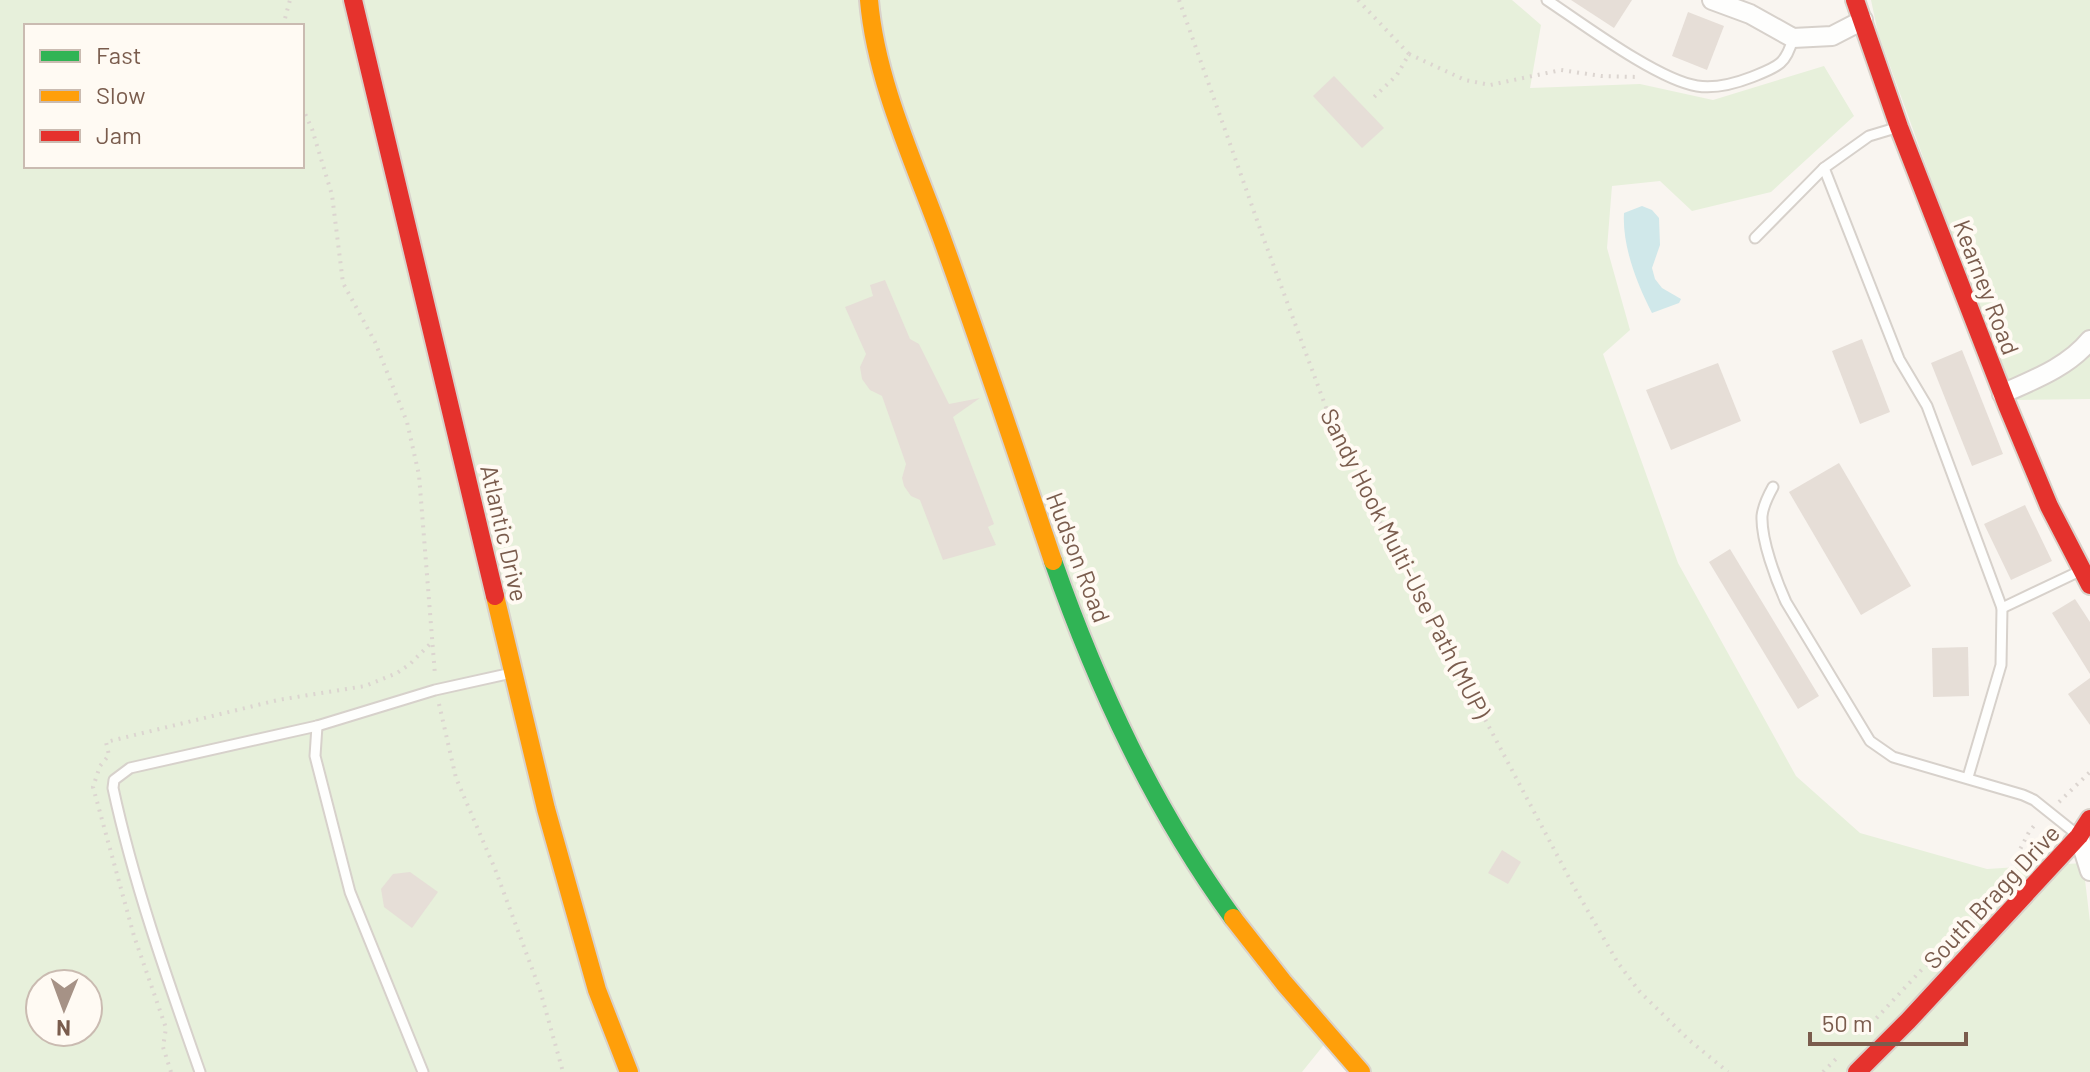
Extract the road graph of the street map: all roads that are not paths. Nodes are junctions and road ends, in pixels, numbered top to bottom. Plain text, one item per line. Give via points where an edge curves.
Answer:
1 (353, 0) edge
2 (869, 0) edge
3 (1547, 0) edge
4 (1712, 0) edge
5 (1855, 0) edge
6 (1750, 7) edge
7 (1863, 20) junction
8 (1793, 38) junction
9 (1899, 127) junction
10 (1824, 168) junction
11 (1755, 238) dead end
12 (2090, 340) edge
13 (2002, 394) junction
14 (1773, 487) dead end
15 (2086, 577) edge
16 (2002, 608) junction
17 (513, 672) junction
18 (317, 726) junction
19 (1968, 777) junction
20 (2090, 819) edge
21 (2079, 836) junction
22 (2090, 871) edge
23 (200, 1072) edge
24 (423, 1072) edge
25 (629, 1072) edge
26 (1361, 1072) edge
27 (1857, 1072) edge

1 - 17 street, Atlantic Drive
2 - 26 street, Hudson Road via 870,30 887,88 1109,705 1170,824 1221,902 1287,989
3 - 8 lane via 1672,78 1696,86 1738,82 1779,66 1788,57
4 - 6 street
5 - 7 street, Kearney Road
6 - 8 street
7 - 8 street via 1832,36
7 - 9 street, Kearney Road
9 - 10 lane via 1869,136
9 - 13 street, Kearney Road
10 - 11 lane
10 - 16 lane via 1899,359 1927,406
12 - 13 street via 2040,378
13 - 15 street, Kearney Road via 2049,506
14 - 19 lane via 1762,525 1776,580 1870,741 1893,757
15 - 16 lane
16 - 19 lane via 2001,665
17 - 18 lane
17 - 25 street, Atlantic Drive via 575,917
18 - 23 lane via 130,768 114,780 128,855
18 - 24 lane via 315,756 350,892
19 - 21 lane via 2034,800
20 - 21 street, South Bragg Drive
21 - 22 street
21 - 27 street, South Bragg Drive

